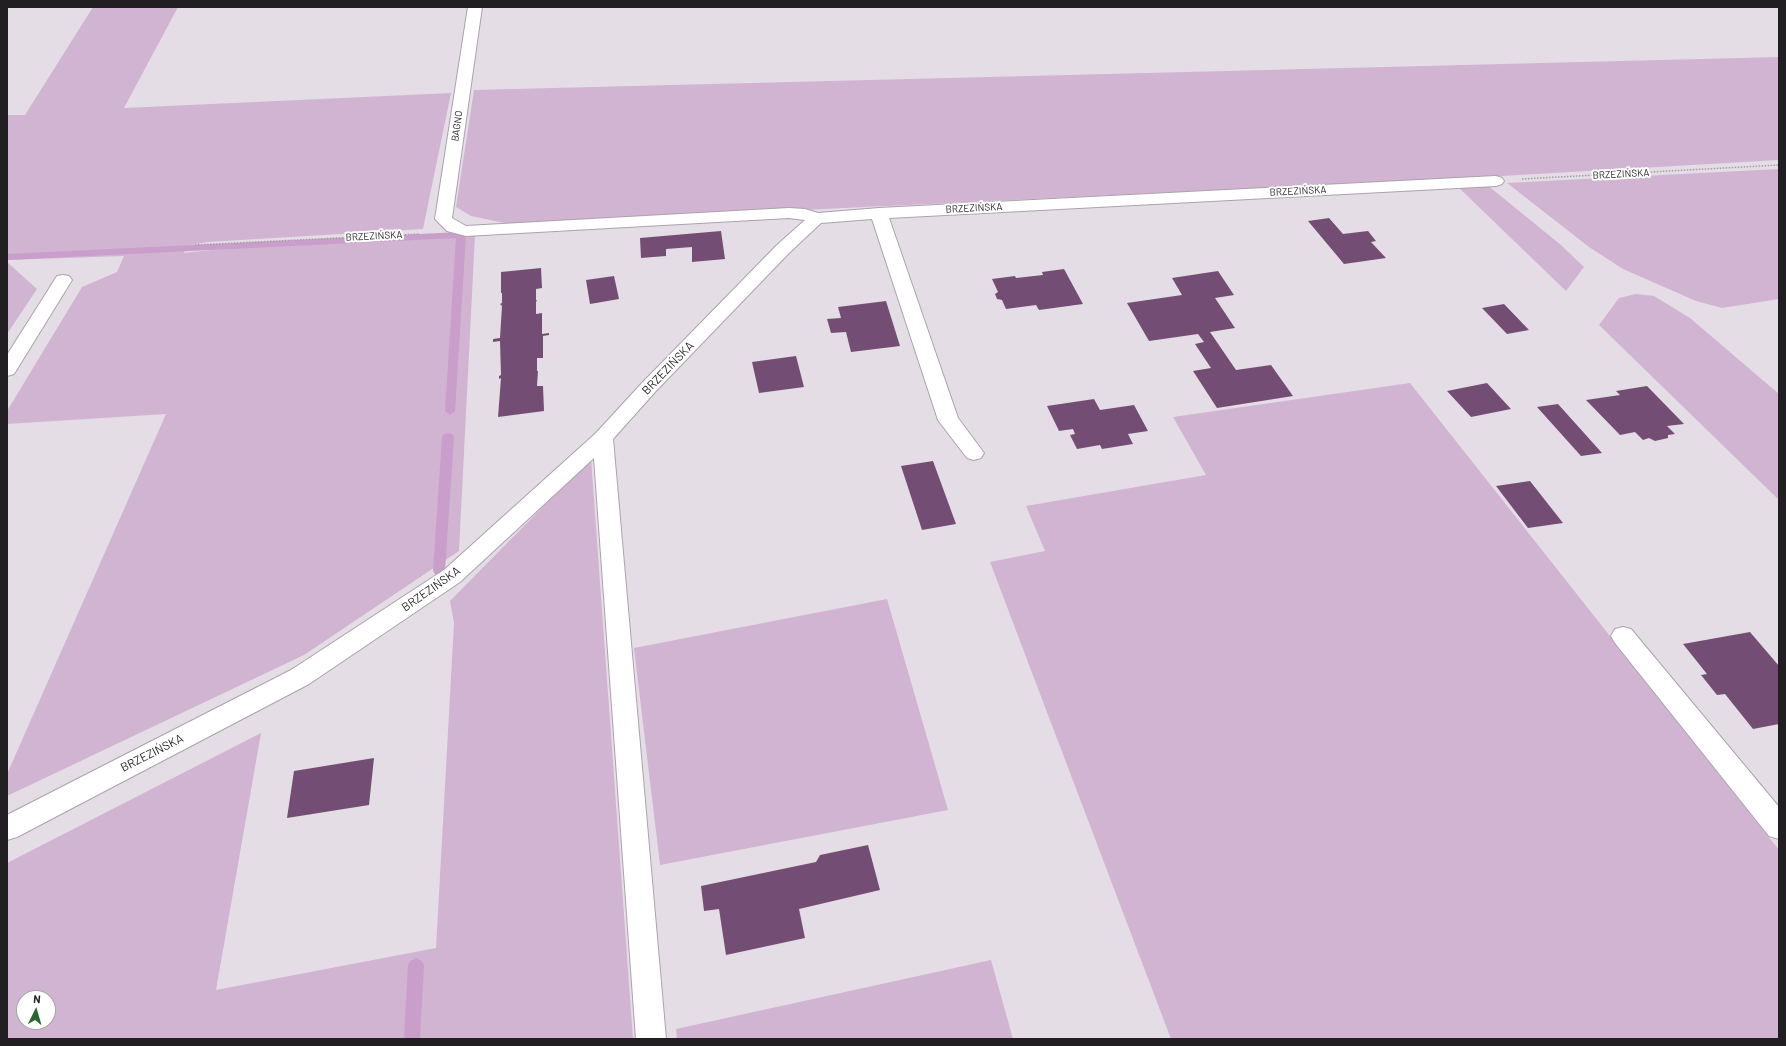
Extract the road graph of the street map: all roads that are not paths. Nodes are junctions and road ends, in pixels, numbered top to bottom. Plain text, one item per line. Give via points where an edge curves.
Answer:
1 (475, 7) edge
2 (1496, 181) road end
3 (879, 213) junction
4 (816, 218) junction
5 (466, 231) joint
6 (63, 280) dead end
7 (7, 370) edge
8 (603, 438) junction
9 (974, 453) dead end
10 (1623, 636) dead end
11 (1779, 827) edge
12 (7, 828) edge
13 (651, 1039) edge

1 - 5 street, BAGNO via 443,219 448,225
2 - 3 street, BRZEZIŃSKA
3 - 4 street, BRZEZIŃSKA
3 - 9 street via 948,420
4 - 5 street, BRZEZIŃSKA via 805,214 788,213
4 - 8 street, BRZEZIŃSKA via 778,254
6 - 7 street
8 - 12 street, BRZEZIŃSKA via 452,576 300,677
8 - 13 street
10 - 11 street

